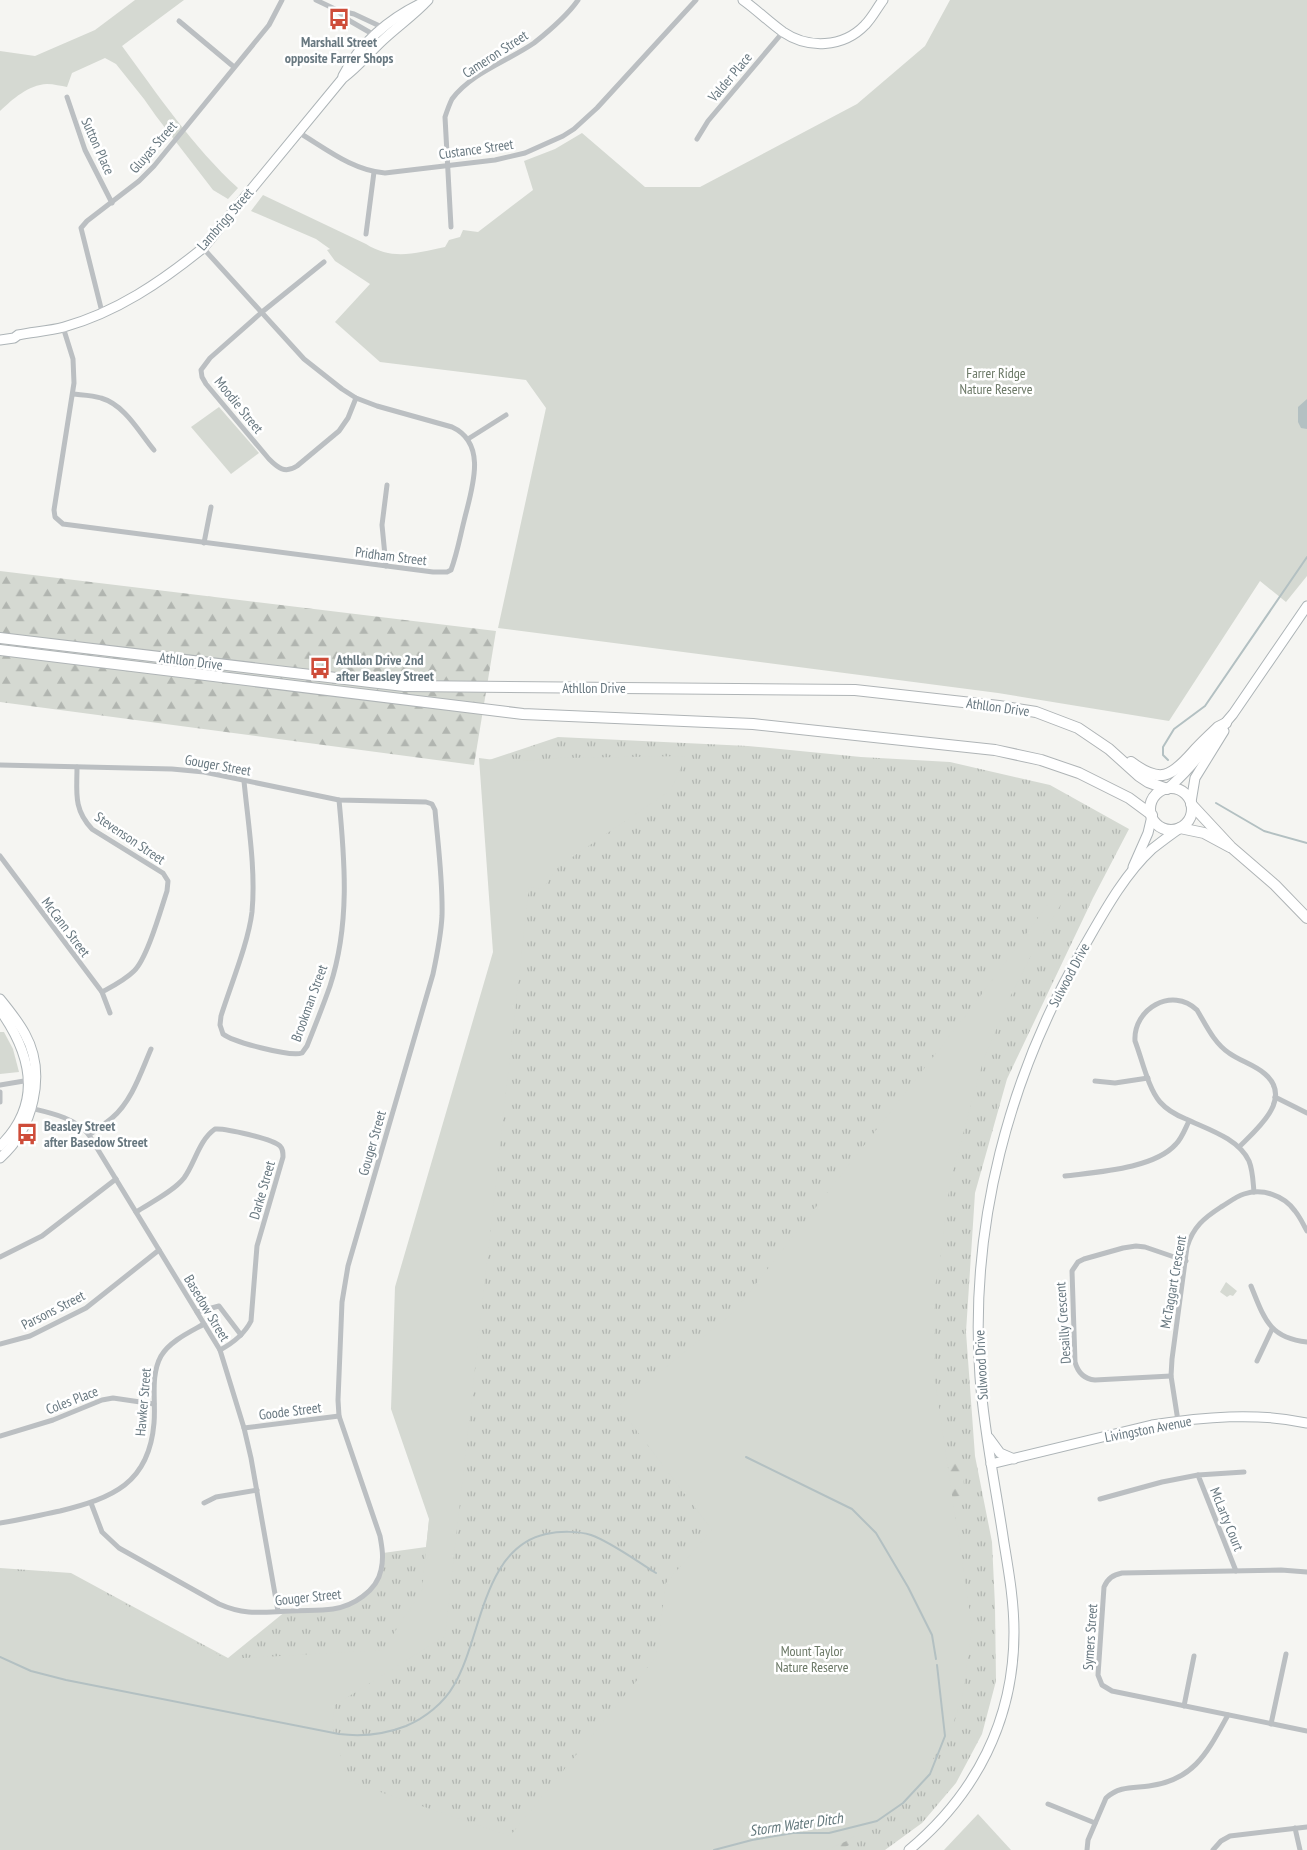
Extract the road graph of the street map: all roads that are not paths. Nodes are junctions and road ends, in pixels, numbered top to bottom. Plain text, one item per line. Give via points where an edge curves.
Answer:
1 (282, 0) edge
2 (316, 0) edge
3 (429, 0) edge
4 (578, 0) edge
5 (696, 0) edge
6 (882, 0) edge
7 (749, 1) edge
8 (337, 10) junction
9 (179, 21) dead end
10 (388, 30) junction
11 (784, 32) junction
12 (379, 38) junction
13 (234, 67) junction
14 (66, 97) dead end
15 (298, 132) junction
16 (697, 139) dead end
17 (448, 165) junction
18 (374, 172) junction
19 (112, 203) junction
20 (452, 227) dead end
21 (366, 234) dead end
22 (202, 248) junction
23 (324, 262) dead end
24 (102, 312) junction
25 (262, 312) junction
26 (63, 327) junction
27 (18, 335) junction
28 (0, 336) edge
29 (0, 340) edge
30 (73, 394) junction
31 (356, 398) junction
32 (506, 415) dead end
33 (468, 439) junction
34 (154, 450) dead end
35 (387, 485) dead end
36 (211, 507) dead end
37 (204, 543) junction
38 (386, 566) junction
39 (1307, 606) edge
40 (0, 638) edge
41 (0, 650) edge
42 (1233, 714) junction
43 (1226, 723) junction
44 (1119, 758) junction
45 (0, 765) edge
46 (77, 767) junction
47 (244, 781) junction
48 (1167, 789) junction
49 (339, 800) junction
50 (1191, 803) junction
51 (1152, 816) junction
52 (1179, 828) junction
53 (1231, 847) junction
54 (0, 856) edge
55 (1129, 876) junction
56 (1307, 918) edge
57 (102, 992) junction
58 (0, 999) edge
59 (0, 1010) edge
60 (110, 1013) dead end
61 (151, 1049) dead end
62 (1148, 1078) junction
63 (32, 1080) junction
64 (1095, 1081) dead end
65 (0, 1085) edge
66 (0, 1092) edge
67 (1275, 1097) junction
68 (0, 1102) edge
69 (28, 1108) junction
70 (1307, 1113) edge
71 (1189, 1121) junction
72 (89, 1135) junction
73 (0, 1146) edge
74 (1239, 1148) junction
75 (0, 1158) edge
76 (1065, 1176) dead end
77 (116, 1179) junction
78 (1254, 1192) junction
79 (136, 1212) junction
80 (1307, 1231) edge
81 (159, 1250) junction
82 (0, 1257) edge
83 (1186, 1261) junction
84 (1251, 1286) dead end
85 (197, 1312) junction
86 (204, 1324) junction
87 (1272, 1329) junction
88 (241, 1335) junction
89 (1307, 1342) edge
90 (0, 1344) edge
91 (220, 1350) junction
92 (1257, 1361) dead end
93 (1171, 1376) junction
94 (154, 1404) junction
95 (339, 1416) junction
96 (1178, 1421) junction
97 (1307, 1423) edge
98 (244, 1428) junction
99 (987, 1435) junction
100 (0, 1436) edge
101 (1015, 1459) junction
102 (992, 1464) junction
103 (1244, 1472) dead end
104 (1198, 1475) junction
105 (257, 1490) junction
106 (1100, 1499) dead end
107 (91, 1503) junction
108 (204, 1503) dead end
109 (0, 1523) edge
110 (1236, 1571) junction
111 (1307, 1572) edge
112 (278, 1611) junction
113 (1286, 1654) dead end
114 (1194, 1656) dead end
115 (1184, 1706) junction
116 (1228, 1715) junction
117 (1271, 1724) junction
118 (1307, 1731) edge
119 (1048, 1804) dead end
120 (1095, 1823) junction
121 (1307, 1827) edge
122 (1295, 1828) junction
123 (908, 1850) edge
124 (1087, 1850) edge
125 (1213, 1850) edge
126 (1300, 1850) edge

1 - 13 street, Gluyas Street via 269,25
2 - 8 street
3 - 10 main road, Lambrigg Street via 413,16
4 - 17 street, Cameron Street via 534,43 476,78 452,99 445,117
5 - 17 street, Custance Street via 574,129 525,153
6 - 11 main road via 864,26 840,42 818,44
7 - 11 main road
8 - 10 street
8 - 12 street
9 - 13 street
10 - 12 main road, Lambrigg Street
11 - 16 street, Valder Place via 708,120
12 - 15 main road, Lambrigg Street
13 - 19 street, Gluyas Street via 154,166
14 - 19 street, Sutton Place via 85,150
15 - 18 street, Custance Street via 347,162
15 - 22 main road, Lambrigg Street
17 - 18 street, Custance Street
17 - 20 street, Cameron Street
18 - 21 street
19 - 24 street, Gluyas Street via 81,228
22 - 24 main road, Lambrigg Street via 157,284
22 - 25 street
23 - 25 street, Moodie Street
24 - 26 main road, Lambrigg Street
25 - 31 street via 318,371
25 - 31 street, Moodie Street via 201,370 206,384 277,467 292,469 339,431
26 - 27 main road, Lambrigg Street
26 - 30 street, Pridham Street via 73,361
27 - 28 main road, Lambrigg Street
27 - 29 main road, Lambrigg Street
30 - 34 street via 99,397 114,404
30 - 37 street, Pridham Street via 54,510 58,521 72,527
31 - 33 street via 452,427 462,431
32 - 33 street
33 - 38 street, Pridham Street via 473,450 475,471 451,570 434,572
35 - 38 street via 382,524
36 - 37 street
37 - 38 street, Pridham Street
39 - 42 main road
40 - 44 main road, Athllon Drive via 404,686 874,691 1036,712 1084,731
41 - 51 main road, Athllon Drive via 524,714 762,724 995,750 1041,760 1079,773 1129,798
42 - 43 main road
42 - 50 main road via 1195,778
43 - 44 main road via 1218,726 1169,775 1154,775
43 - 48 main road via 1191,766
44 - 48 main road, Athllon Drive via 1143,779
45 - 46 street, Gouger Street
46 - 47 street, Gouger Street via 172,769
46 - 57 street, Stevenson Street via 78,808 83,819 92,829 163,873 168,881 143,958 126,978
47 - 49 street, Gouger Street
47 - 49 street, Brookman Street via 251,855 252,913 221,1016 221,1028 223,1034 238,1042 292,1053 302,1053 307,1046 330,985 340,940 346,880
48 - 50 main road via 1183,792
48 - 51 main road via 1154,799
49 - 95 street, Gouger Street via 432,804 442,910 433,974 348,1266 342,1302
50 - 52 main road via 1191,816
50 - 53 main road
51 - 52 main road via 1163,828
51 - 55 main road, Sulwood Drive
52 - 53 main road via 1204,833
52 - 55 main road, Sulwood Drive via 1151,850
53 - 56 main road
54 - 57 street, McCann Street
55 - 99 main road, Sulwood Drive via 1062,986 1026,1069 1006,1128 989,1201 981,1274 980,1377
57 - 60 street, McCann Street
58 - 63 main road via 25,1034 34,1060
59 - 63 main road via 20,1042
61 - 72 street via 124,1105 113,1118
62 - 64 street via 1115,1083
62 - 67 street via 1135,1028 1152,1007 1178,1000 1197,1010 1229,1053 1268,1076
62 - 71 street via 1160,1102
63 - 65 street
63 - 69 main road
66 - 68 street
67 - 70 street
67 - 74 street via 1265,1121
69 - 72 street, Basedow Street via 75,1123
69 - 73 main road
69 - 75 main road via 20,1135
71 - 74 street via 1226,1138
71 - 76 street via 1175,1145 1157,1157 1119,1169
72 - 77 street, Basedow Street
74 - 78 street via 1252,1170
77 - 79 street, Basedow Street
77 - 82 street via 42,1236
78 - 80 street via 1270,1193 1289,1203
78 - 83 street, McTaggart Crescent via 1237,1197 1203,1219 1190,1237
79 - 81 street, Basedow Street
79 - 88 street, Darke Street via 182,1180 205,1138 215,1129 269,1140 283,1150 257,1246 251,1320
81 - 85 street, Basedow Street
81 - 90 street, Parsons Street via 86,1308 30,1336
83 - 93 street, McTaggart Crescent
83 - 93 street, Desailly Crescent via 1146,1247 1132,1246 1084,1259 1072,1271 1076,1362 1080,1374 1094,1380
84 - 87 street via 1263,1317
85 - 86 street, Basedow Street
85 - 88 street via 220,1306
86 - 91 street, Basedow Street
86 - 94 street, Hawker Street via 162,1354 157,1365
87 - 89 street via 1289,1339
87 - 92 street
88 - 91 street, Darke Street
91 - 98 street, Basedow Street
93 - 96 street, McTaggart Crescent
94 - 100 street, Coles Place via 113,1398 102,1400 53,1420
94 - 107 street, Hawker Street via 153,1435 141,1466 122,1488
95 - 98 street, Goode Street
95 - 112 street, Gouger Street via 380,1536 383,1552 381,1572 361,1598 348,1604 333,1609
96 - 97 main road, Livingston Avenue via 1247,1417
96 - 101 main road, Livingston Avenue
98 - 105 street, Basedow Street
99 - 101 main road via 997,1450
99 - 102 main road, Sulwood Drive
101 - 102 main road, Livingston Avenue
102 - 123 main road, Sulwood Drive via 1011,1586 1013,1659 1009,1687 995,1734 975,1776 943,1818
103 - 104 street, McLarty Court
104 - 106 street, McLarty Court
104 - 110 street, McLarty Court
105 - 108 street via 216,1497
105 - 112 street, Basedow Street
107 - 109 street, Hawker Street
107 - 112 street, Gouger Street via 102,1532 119,1548 232,1610 248,1613
110 - 111 street, Symers Street
110 - 115 street, Symers Street via 1122,1573 1109,1579 1104,1587 1098,1675 1102,1685 1112,1691
113 - 117 street
114 - 115 street
115 - 116 street, Symers Street
116 - 117 street, Symers Street
116 - 120 street via 1208,1752 1190,1771 1165,1783 1112,1792 1102,1804
117 - 118 street, Symers Street
119 - 120 street
120 - 124 street
121 - 122 street
122 - 125 street via 1230,1836
122 - 126 street

